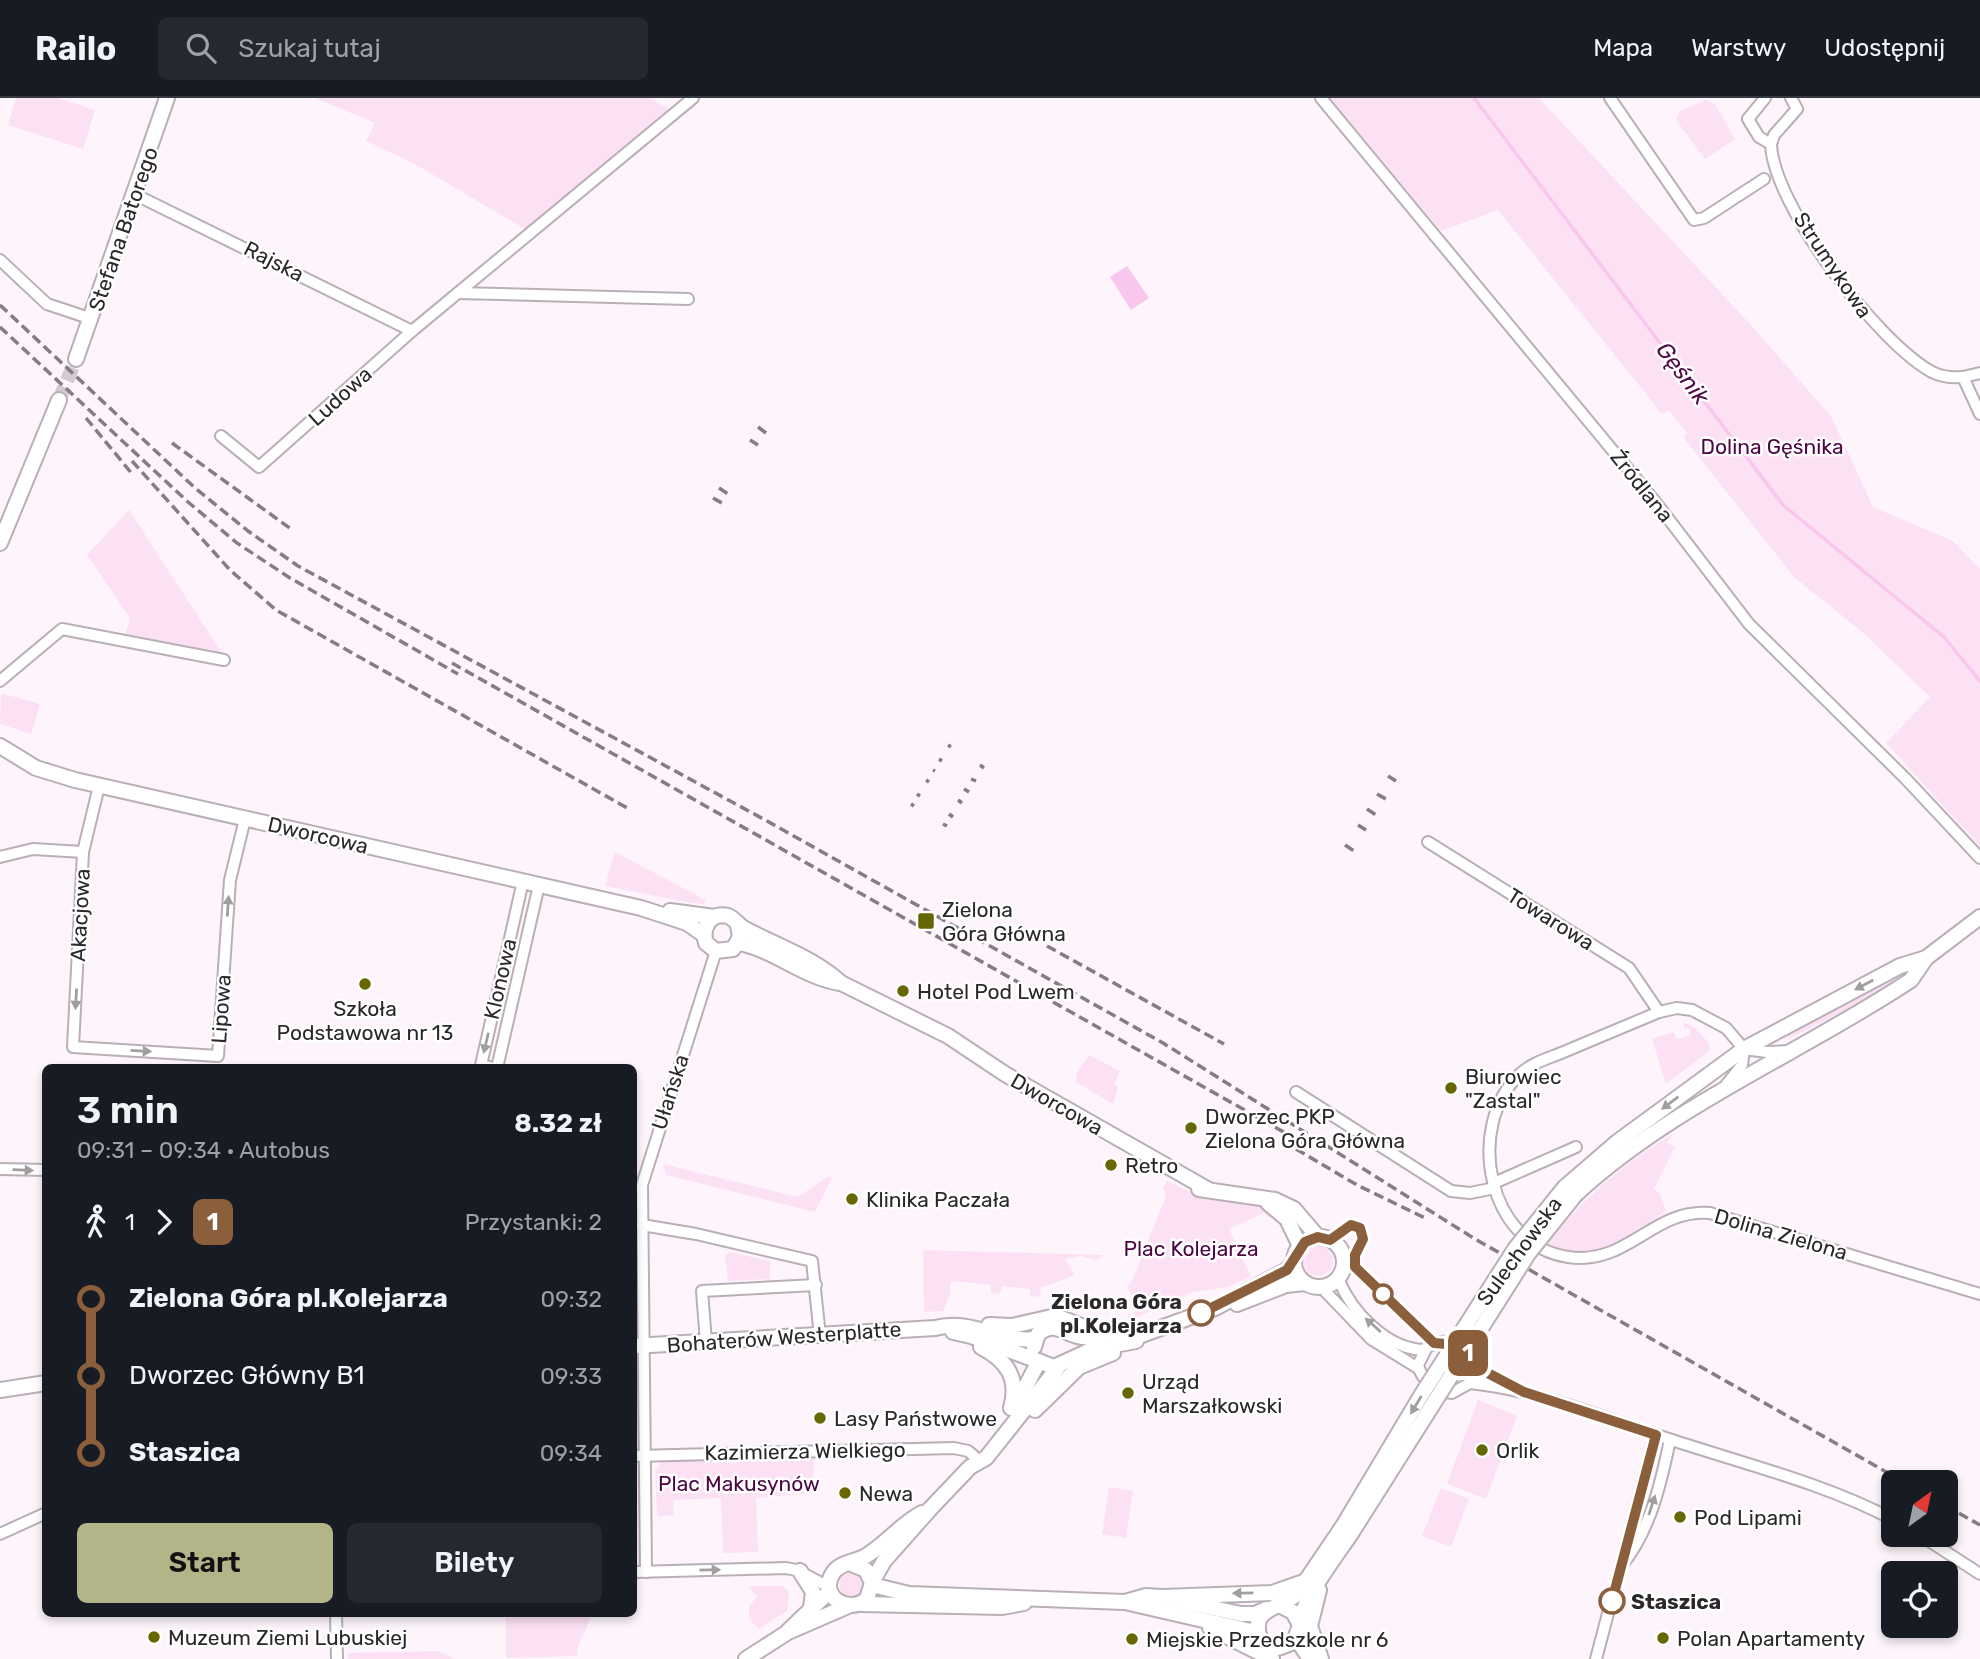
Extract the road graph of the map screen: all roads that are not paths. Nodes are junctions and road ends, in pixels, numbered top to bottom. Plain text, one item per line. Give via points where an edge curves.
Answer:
1 (167, 98) edge
2 (693, 98) edge
3 (1321, 98) edge
4 (1610, 98) edge
5 (1765, 98) edge
6 (1791, 98) edge
7 (1771, 144) junction
8 (1764, 179) dead end
9 (134, 194) junction
10 (0, 260) edge
11 (458, 293) junction
12 (688, 299) dead end
13 (92, 319) junction
14 (412, 331) junction
15 (76, 359) tunnel mouth
16 (1980, 373) edge
17 (1963, 377) junction
18 (59, 400) tunnel mouth
19 (1980, 414) edge
20 (221, 436) dead end
21 (0, 543) edge
22 (224, 660) dead end
23 (0, 681) edge
24 (0, 746) edge
25 (99, 786) junction
26 (245, 819) junction
27 (1428, 842) dead end
28 (83, 852) junction
29 (0, 857) edge
30 (1980, 858) edge
31 (523, 881) junction
32 (539, 885) junction
33 (641, 908) junction
34 (714, 917) junction
35 (1980, 917) edge
36 (738, 925) junction
37 (704, 935) junction
38 (739, 943) junction
39 (716, 951) junction
40 (1926, 958) junction
41 (841, 983) junction
42 (1659, 1012) junction
43 (73, 1047) joint
44 (1744, 1049) junction
45 (1792, 1051) junction
46 (481, 1064) edge
47 (497, 1064) edge
48 (1296, 1092) dead end
49 (1714, 1097) junction
50 (1576, 1147) dead end
51 (0, 1169) edge
52 (42, 1170) edge
53 (638, 1185) edge
54 (1494, 1186) junction
55 (1570, 1191) junction
56 (1260, 1199) junction
57 (642, 1225) junction
58 (1318, 1237) junction
59 (1300, 1246) junction
60 (1294, 1262) junction
61 (1338, 1278) junction
62 (1305, 1283) junction
63 (816, 1285) junction
64 (1321, 1287) junction
65 (1980, 1294) edge
66 (1215, 1308) junction
67 (974, 1326) junction
68 (935, 1328) junction
69 (1066, 1332) junction
70 (959, 1333) junction
71 (820, 1336) junction
72 (1136, 1337) junction
73 (1035, 1339) junction
74 (706, 1342) junction
75 (639, 1346) edge
76 (1424, 1350) junction
77 (1039, 1361) junction
78 (1065, 1362) junction
79 (1476, 1366) junction
80 (1418, 1368) junction
81 (1470, 1383) junction
82 (42, 1384) edge
83 (0, 1390) edge
84 (1524, 1392) junction
85 (1009, 1417) junction
86 (1006, 1435) junction
87 (1656, 1435) junction
88 (1670, 1440) junction
89 (639, 1455) edge
90 (972, 1462) junction
91 (930, 1509) junction
92 (1881, 1514) edge
93 (42, 1515) edge
94 (0, 1534) edge
95 (1938, 1547) edge
96 (849, 1563) junction
97 (1622, 1565) junction
98 (800, 1571) junction
99 (637, 1572) edge
100 (646, 1572) junction
101 (1980, 1574) edge
102 (1315, 1581) junction
103 (872, 1584) junction
104 (830, 1589) junction
105 (1162, 1597) junction
106 (1039, 1601) junction
107 (1125, 1602) junction
108 (855, 1605) junction
109 (1273, 1607) junction
110 (811, 1608) junction
111 (335, 1617) edge
112 (1194, 1618) junction
113 (1299, 1629) junction
114 (788, 1632) junction
115 (1260, 1638) junction
116 (1275, 1654) edge
117 (337, 1659) edge
118 (747, 1659) edge
119 (1293, 1659) edge
120 (1310, 1659) edge
121 (1321, 1659) edge
122 (1596, 1659) edge

1 - 9 street, Stefana Batorego
2 - 11 street, Ludowa
3 - 30 street, Źródlana via 1657,504 1749,624
4 - 8 street via 1694,220
5 - 7 street, Strumykowa via 1748,119 1759,137
6 - 7 street via 1797,109
7 - 17 street, Strumykowa via 1788,198 1864,313 1928,370
9 - 13 street, Stefana Batorego
9 - 14 street, Rajska
10 - 13 street via 47,304
11 - 12 street
11 - 14 street, Ludowa
13 - 15 street, Stefana Batorego
14 - 20 street, Ludowa via 259,467
16 - 17 street, Strumykowa
17 - 19 street
18 - 21 street
22 - 23 street via 62,629
24 - 25 street, Dworcowa via 36,768
25 - 26 street, Dworcowa
25 - 28 street, Akacjowa
26 - 31 street, Dworcowa
43 -> 26 street, Lipowa via 218,1056 229,887
27 - 42 street, Towarowa via 1629,968
28 - 29 street via 33,849
28 -> 43 street, Akacjowa
31 - 32 street, Dworcowa
31 -> 46 street, Klonowa
32 - 33 street, Dworcowa
32 - 47 street, Klonowa
33 - 34 street, Dworcowa
33 - 37 street, Dworcowa via 687,923
34 - 36 street via 730,917
34 - 37 street
35 - 40 street, Sulechowska
36 - 38 street
36 - 41 street, Dworcowa via 828,971
37 - 39 street
38 - 39 street via 729,951
38 - 41 street, Dworcowa via 763,949 826,981
39 - 53 street, Ułańska
40 -> 44 street, Sulechowska via 1900,966
40 - 45 street, Sulechowska via 1911,980
41 - 56 street, Dworcowa via 948,1036 1194,1189
42 - 44 street via 1677,1008 1702,1013 1726,1028
42 - 54 street via 1530,1065 1519,1074 1497,1107 1491,1128
44 - 45 street
44 - 49 street, Sulechowska via 1742,1065
44 -> 55 street, Sulechowska via 1616,1143
45 - 49 street, Sulechowska
48 - 54 street via 1451,1191 1470,1193
49 - 55 street, Sulechowska
50 - 54 street
51 -> 52 street
53 - 57 street, Ułańska
54 - 65 street, Dolina Zielona via 1521,1234 1565,1257 1604,1257 1672,1218 1710,1213
55 - 102 street, Sulechowska, bridge via 1515,1250 1422,1394
56 - 58 street, Dworcowa via 1288,1205
56 - 59 street, Dworcowa via 1287,1219
57 - 63 street via 812,1261
57 - 75 street, Ułańska
58 - 59 street
58 - 61 street via 1330,1240 1341,1251 1344,1265
59 - 60 street
60 - 62 street
60 - 66 street
61 - 64 street
76 -> 61 street via 1398,1345 1372,1325 1350,1302
62 - 64 street
62 - 66 street
63 - 71 street
63 - 74 street via 702,1291
64 - 80 street via 1364,1334
66 - 72 street
67 - 68 street, Bohaterów Westerplatte via 950,1323
67 - 72 street via 1012,1326 1056,1316 1099,1331
67 - 73 street, Bohaterów Westerplatte via 1011,1338
68 - 70 street, Bohaterów Westerplatte
68 - 71 street, Bohaterów Westerplatte
69 - 72 street via 1091,1338
69 - 73 street via 1049,1327
69 - 78 street via 1073,1348
70 - 77 street, Bohaterów Westerplatte
70 - 85 street via 1002,1360 1013,1376
71 - 74 street, Bohaterów Westerplatte
72 - 78 street
72 - 86 street via 1132,1347 1079,1367
73 - 77 street
74 - 75 street, Bohaterów Westerplatte
75 - 89 street, Ułańska
76 - 79 street via 1434,1343 1451,1342 1465,1350
76 - 80 street
77 - 78 street via 1049,1366
77 - 85 street
78 - 86 street
79 - 81 street
79 - 84 street
80 - 81 street via 1426,1381 1442,1392 1461,1390
81 - 84 street
82 - 83 street
84 - 87 street
85 - 90 street
86 - 90 street via 979,1464
87 - 88 street
87 - 97 street
88 - 92 street via 1843,1497
97 -> 88 street via 1649,1517
89 - 90 street, Kazimierza Wielkiego via 954,1448 968,1451
89 - 100 street, Ułańska
90 - 91 street
91 - 96 street via 873,1552
91 - 103 street via 884,1561
93 - 94 street
95 - 101 street
96 - 103 street via 861,1566
96 - 104 street via 832,1574
97 - 122 street
100 -> 98 street
98 - 104 street
98 - 110 street via 813,1592
99 - 100 street
102 -> 105 street via 1272,1593
102 - 109 street, Sulechowska
102 - 113 street, Sulechowska
102 - 121 street via 1310,1626
103 - 106 street via 909,1594 998,1595
103 - 108 street via 871,1592
104 - 108 street via 837,1602
104 - 110 street
105 - 107 street
105 - 109 street via 1241,1614
106 - 107 street
106 - 108 street via 1002,1607
107 - 112 street
108 - 114 street
109 - 113 street via 1293,1612
109 - 115 street via 1258,1622
110 - 114 street
111 - 117 street
112 - 115 street via 1251,1631
112 - 116 street
113 - 116 street via 1291,1644
113 - 120 street via 1300,1644
114 - 118 street
115 - 116 street
116 - 119 street

